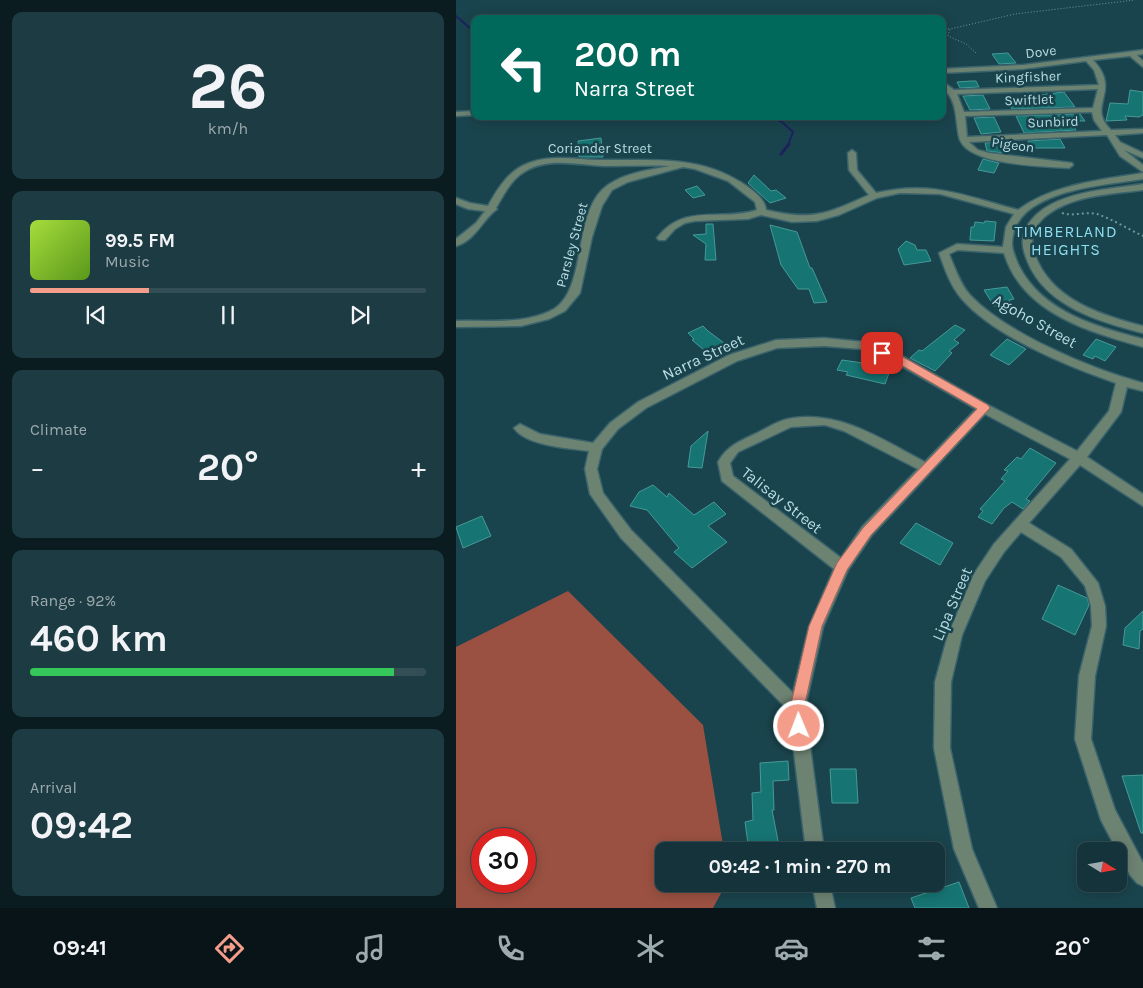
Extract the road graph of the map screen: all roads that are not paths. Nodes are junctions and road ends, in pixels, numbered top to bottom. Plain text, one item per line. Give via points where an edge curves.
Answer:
1 (1131, 52) junction
2 (1143, 52) edge
3 (1088, 59) junction
4 (1143, 65) edge
5 (946, 71) edge
6 (946, 86) edge
7 (1103, 87) junction
8 (954, 92) junction
9 (1097, 110) junction
10 (471, 113) edge
11 (456, 114) edge
12 (962, 114) junction
13 (1143, 131) edge
14 (1110, 133) junction
15 (964, 140) junction
16 (1119, 144) junction
17 (852, 153) dead end
18 (1143, 156) edge
19 (684, 164) junction
20 (1069, 166) dead end
21 (1143, 169) edge
22 (1143, 176) edge
23 (1143, 187) edge
24 (874, 196) junction
25 (456, 201) edge
26 (492, 209) junction
27 (761, 212) junction
28 (1019, 213) junction
29 (662, 238) dead end
30 (456, 243) edge
31 (1008, 250) junction
32 (456, 324) edge
33 (1143, 330) edge
34 (1143, 343) edge
35 (1122, 383) junction
36 (1143, 387) edge
37 (984, 408) junction
38 (520, 428) dead end
39 (596, 448) junction
40 (1079, 458) junction
41 (926, 468) junction
42 (1143, 501) edge
43 (1021, 525) junction
44 (842, 567) junction
45 (797, 708) junction
46 (812, 842) edge
47 (1143, 877) edge
48 (823, 892) edge
49 (826, 908) edge
50 (988, 908) edge

1 - 2 street, Dove
1 - 3 street, Dove
1 - 4 street
3 - 5 street, Dove via 1023,67
3 - 7 street via 1097,67
6 - 8 street
7 - 8 street, Kingfisher
7 - 9 street
8 - 12 street
9 - 12 street, Swiftlet
9 - 14 street via 1098,120
10 - 11 street
12 - 15 street
13 - 14 street, Sunbird
14 - 15 street, Sunbird
14 - 16 street
15 - 20 street, Pigeon via 973,151 991,157
16 - 18 street
16 - 21 street via 1121,152
17 - 24 street via 854,170
19 - 26 street, Coriander Street via 665,161 542,161 517,171 508,179
19 - 27 street, Coriander Street via 732,181 759,201
19 - 32 street, Parsley Street via 626,180 604,192 596,207 574,294 566,305 538,319
22 - 28 street via 1044,198
23 - 33 street via 1091,195 1056,206 1044,213 1028,232 1027,244 1030,259 1042,279 1057,293 1076,306 1114,323
24 - 27 street via 817,218 792,220
24 - 28 street via 900,190 940,190
25 - 26 street
26 - 30 street, Coriander Street via 475,231
27 - 29 street via 748,216 712,216 682,221
28 - 31 street via 1008,232
31 - 34 street via 1015,271 1032,293 1052,308 1077,323
31 - 35 street, Agoho Street via 957,247 944,253 962,292 989,317 1034,343
35 - 36 street, Agoho Street
35 - 40 street, Lipa Street via 1115,412
37 - 39 street, Narra Street via 900,360 864,346 824,342 776,344 734,358 642,405 614,426
37 - 40 street, Narra Street
37 - 41 street
38 - 39 street via 536,438
39 - 45 street, Narra Street via 591,470 596,494 626,534
40 - 42 street, Narra Street
40 - 43 street, Lipa Street
41 - 44 street via 867,532
41 - 44 street, Talisay Street via 848,428 825,420 789,423 734,449 724,462 727,478
43 - 47 street via 1066,553 1091,583 1098,606 1098,626 1087,676 1083,739 1107,814
43 - 50 street, Lipa Street via 999,548 978,578 955,635 943,682 942,748 962,849
44 - 45 street via 816,626
45 - 46 street
48 - 49 street

